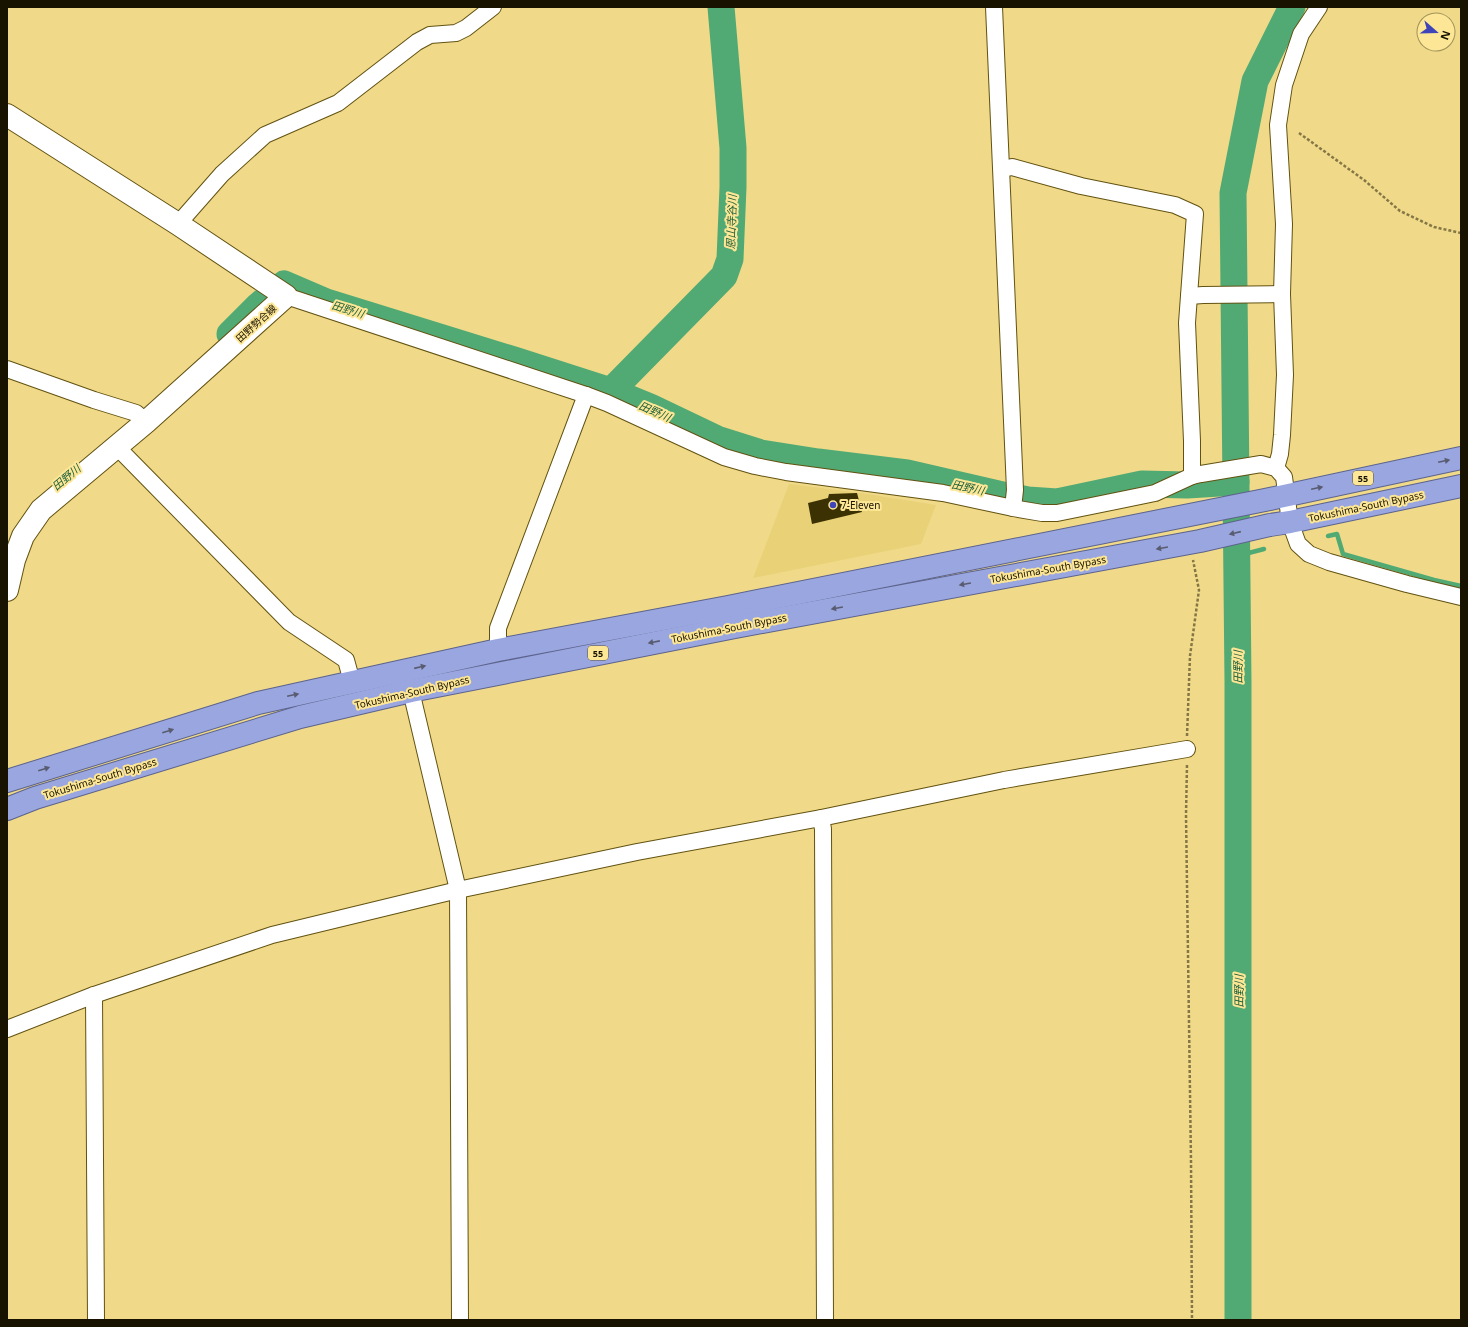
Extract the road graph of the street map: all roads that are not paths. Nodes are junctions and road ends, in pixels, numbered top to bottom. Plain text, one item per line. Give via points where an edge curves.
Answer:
1 (493, 7) edge
2 (994, 7) edge
3 (1319, 7) edge
4 (7, 116) edge
5 (1002, 169) junction
6 (178, 224) junction
7 (1276, 294) junction
8 (286, 296) junction
9 (1196, 296) junction
10 (7, 369) edge
11 (586, 395) junction
12 (143, 418) junction
13 (116, 446) junction
14 (1461, 458) edge
15 (1268, 466) junction
16 (1196, 475) junction
17 (1461, 486) edge
18 (1286, 495) junction
19 (1014, 500) junction
20 (1280, 523) junction
21 (7, 590) edge
22 (1461, 597) edge
23 (498, 650) junction
24 (352, 682) junction
25 (411, 691) junction
26 (1187, 749) road end
27 (7, 781) edge
28 (7, 808) edge
29 (821, 818) junction
30 (458, 890) junction
31 (94, 995) junction
32 (7, 1029) edge
33 (96, 1320) edge
34 (460, 1320) edge
35 (825, 1320) edge

1 - 6 street via 456,33 430,35 417,42 338,103 265,135 222,174
2 - 5 street
3 - 7 street via 1301,34 1284,85 1278,125 1284,224
4 - 6 main road, 田野勢合線
5 - 9 street via 1012,167 1081,186 1175,205 1195,214
5 - 19 street
6 - 8 main road, 田野勢合線
7 - 9 street
7 - 15 street via 1285,375 1280,454
8 - 11 street
8 - 12 main road, 田野勢合線
9 - 16 street via 1187,323
10 - 12 street
11 - 19 street via 724,457 755,466 936,492
11 - 23 street via 498,628
12 - 13 main road, 田野勢合線
13 - 21 main road, 田野勢合線 via 41,510 22,536
13 - 24 street via 289,622 346,660
18 -> 14 highway, Tokushima-South Bypass / 55
15 - 16 street
15 - 18 street via 1284,477
16 - 19 street via 1155,493 1057,513 1042,513
17 - 20 highway, Tokushima-South Bypass / 55
18 - 20 street
18 - 23 highway, Tokushima-South Bypass / 55 via 728,607
20 - 22 street via 1309,554 1329,562
20 -> 25 highway, Tokushima-South Bypass / 55 via 1196,542 735,627
24 -> 23 highway, Tokushima-South Bypass / 55
27 -> 24 highway, Tokushima-South Bypass / 55 via 258,703
25 - 28 highway, Tokushima-South Bypass / 55 via 300,717
25 - 30 street
26 - 29 street via 1004,780
29 - 30 street via 637,852
29 - 35 street
30 - 31 street via 272,934
30 - 34 street
31 - 32 street
31 - 33 street

